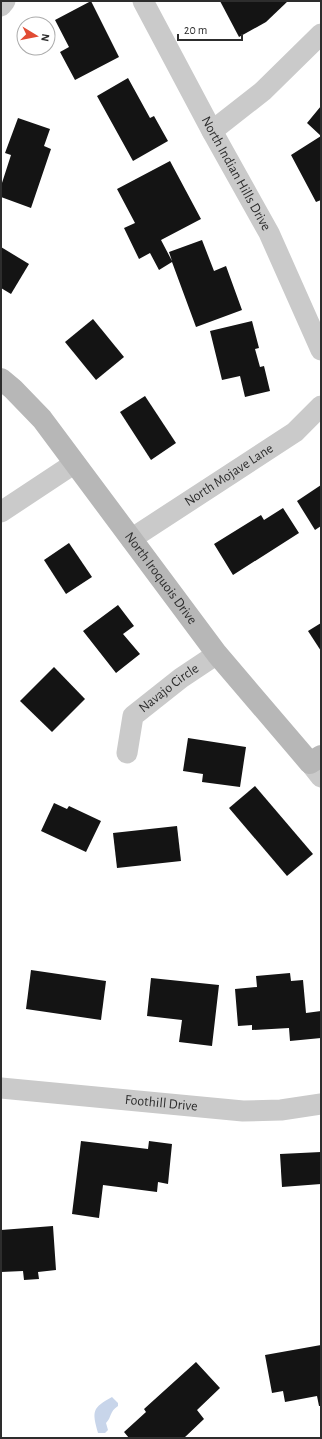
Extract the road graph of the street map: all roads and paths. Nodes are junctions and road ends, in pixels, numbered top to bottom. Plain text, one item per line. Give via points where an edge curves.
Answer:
1 (5, 1) edge
2 (143, 1) edge
3 (1, 6) edge
4 (321, 34) edge
5 (212, 131) junction
6 (321, 350) edge
7 (1, 379) edge
8 (321, 406) edge
9 (75, 463) junction
10 (1, 512) edge
11 (131, 539) junction
12 (217, 654) junction
13 (127, 753) dead end
14 (317, 765) edge
15 (1, 1088) edge
16 (321, 1104) edge

1 - 3 street
2 - 5 street, North Indian Hills Drive
4 - 5 street via 262,91
5 - 6 street, North Indian Hills Drive via 269,233
7 - 9 street, North Iroquois Drive via 42,419
8 - 11 street, North Mojave Lane via 295,432
9 - 10 street
9 - 11 street, North Iroquois Drive
11 - 12 street, North Iroquois Drive
12 - 13 street, Navajo Circle via 181,678 133,716
12 - 14 street, North Iroquois Drive
15 - 16 street, Foothill Drive via 242,1111 281,1110

